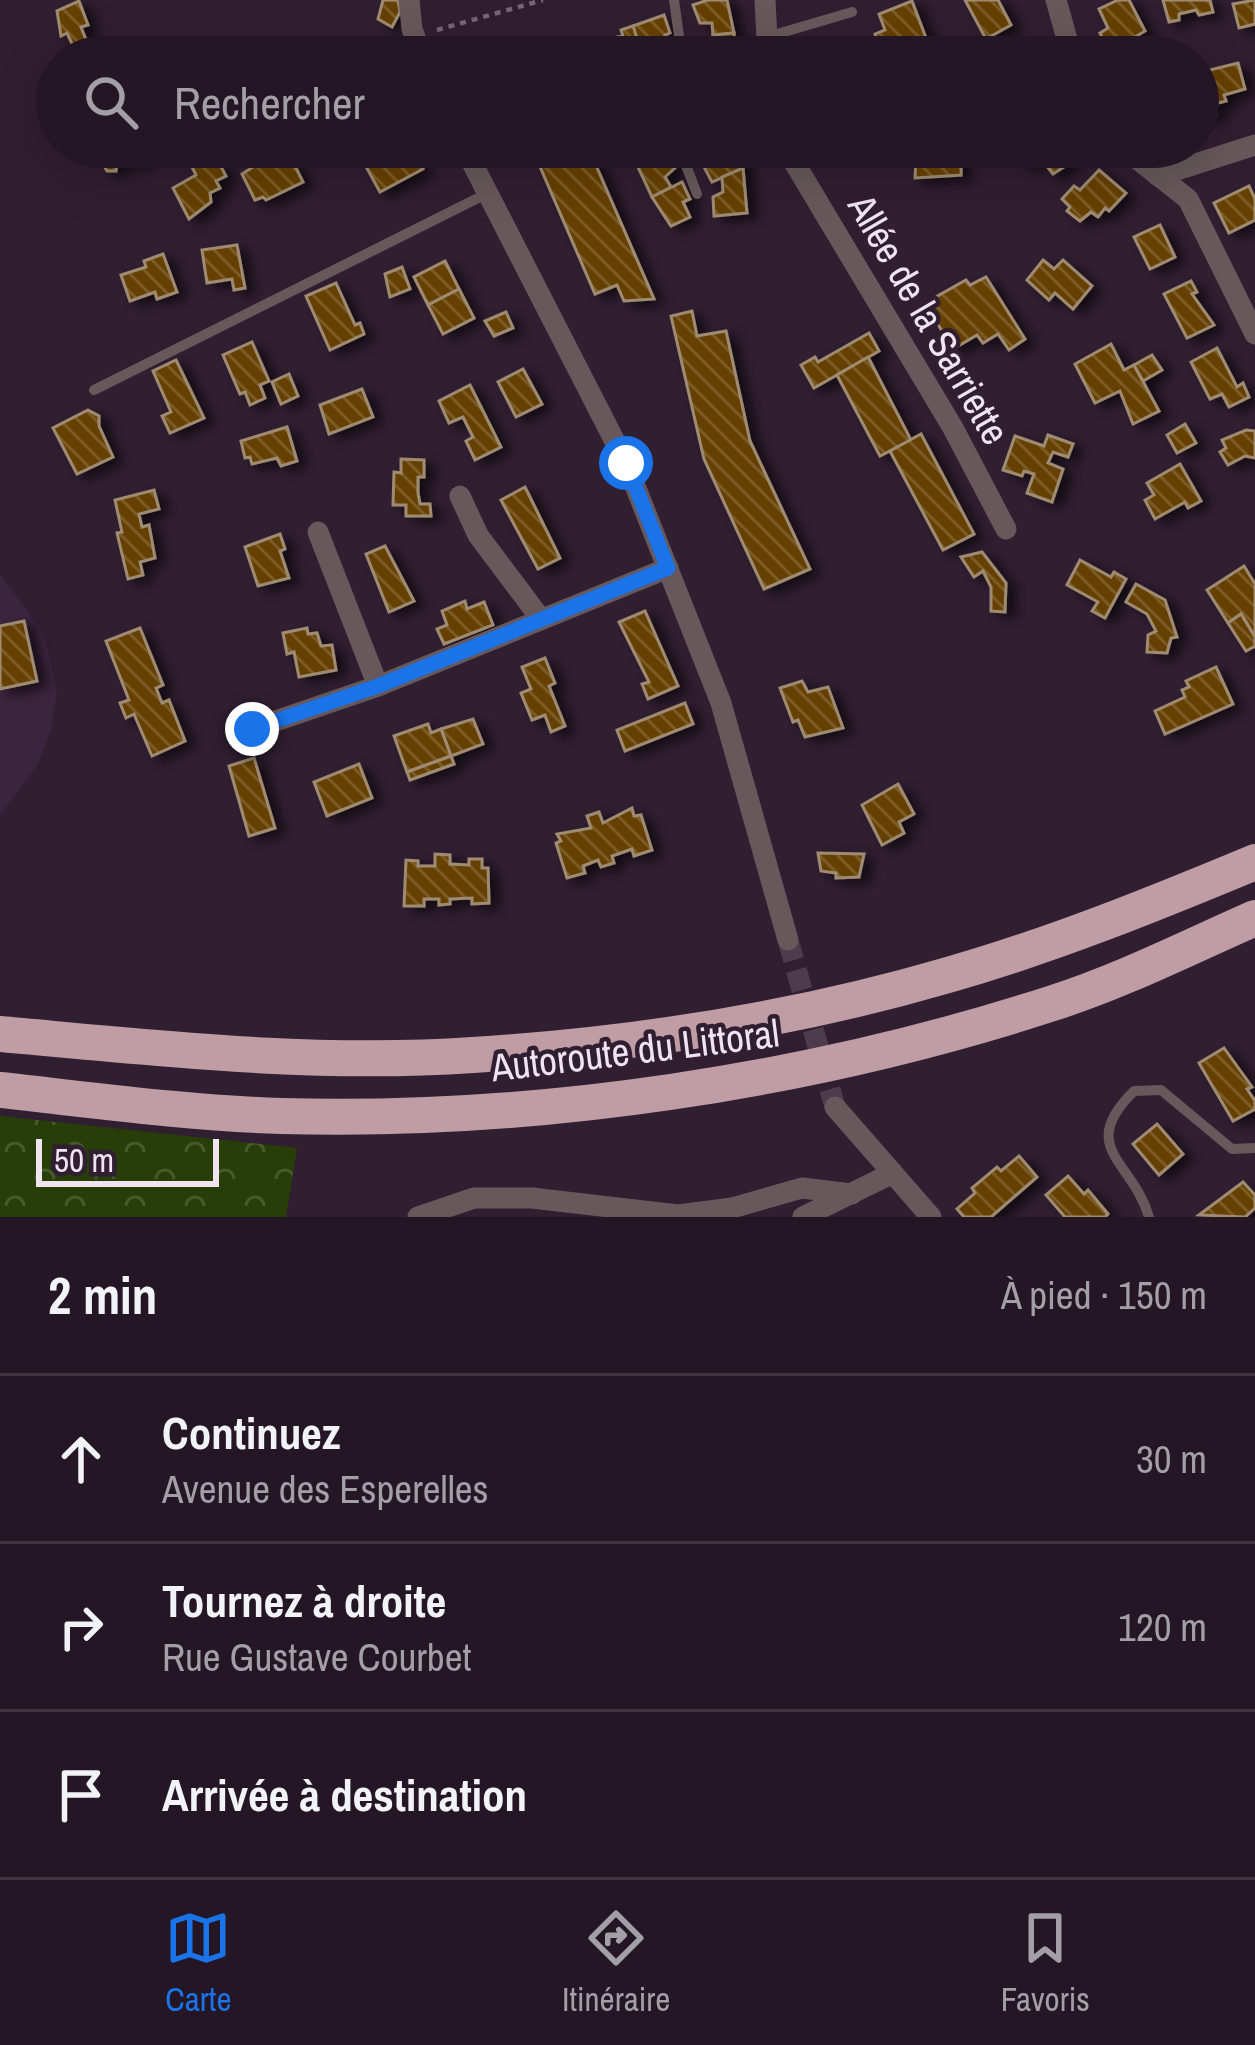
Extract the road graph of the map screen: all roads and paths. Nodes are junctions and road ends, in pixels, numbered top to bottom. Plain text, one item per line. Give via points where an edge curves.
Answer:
1 (409, 0) edge
2 (543, 0) edge
3 (674, 0) edge
4 (765, 0) edge
5 (1056, 0) edge
6 (852, 12) dead end
7 (416, 36) edge
8 (447, 36) edge
9 (679, 36) edge
10 (767, 36) edge
11 (794, 36) edge
12 (1066, 36) edge
13 (1255, 145) edge
14 (1219, 157) edge
15 (475, 168) edge
16 (687, 168) edge
17 (798, 168) edge
18 (1148, 168) edge
19 (1183, 168) edge
20 (1158, 176) junction
21 (488, 193) junction
22 (697, 194) dead end
23 (1255, 334) edge
24 (94, 390) dead end
25 (460, 496) dead end
26 (1006, 529) dead end
27 (318, 532) dead end
28 (668, 568) junction
29 (541, 619) junction
30 (378, 686) junction
31 (252, 729) dead end
32 (1255, 862) edge
33 (1255, 918) edge
34 (788, 940) tunnel mouth
35 (0, 1034) edge
36 (0, 1090) edge
37 (836, 1107) tunnel mouth
38 (1255, 1148) edge
39 (893, 1173) junction
40 (852, 1194) junction
41 (418, 1217) edge
42 (803, 1217) edge
43 (931, 1217) edge
44 (1149, 1217) edge

1 - 7 street
2 - 8 path
3 - 9 lane
4 - 10 street
5 - 12 street
6 - 11 lane
13 - 14 street
15 - 21 street
16 - 22 lane
17 - 26 street, Allée de la Sarriette
18 - 20 street
19 - 20 street
20 - 23 street via 1188,200
21 - 24 lane
21 - 28 street via 626,463
25 - 29 street via 478,535
27 - 30 street
28 - 29 street
28 - 34 street via 722,703
29 - 30 street
30 - 31 street
32 - 35 highway, Autoroute du Littoral via 947,976 624,1041 469,1056 296,1056
33 - 36 highway, Autoroute du Littoral via 1059,1002 770,1078 485,1112 304,1116
37 - 39 street
38 - 44 lane via 1232,1149 1161,1090 1135,1091 1112,1113 1108,1144
39 - 40 street
39 - 43 street
40 - 41 street via 802,1188 677,1215 474,1198
40 - 42 street

